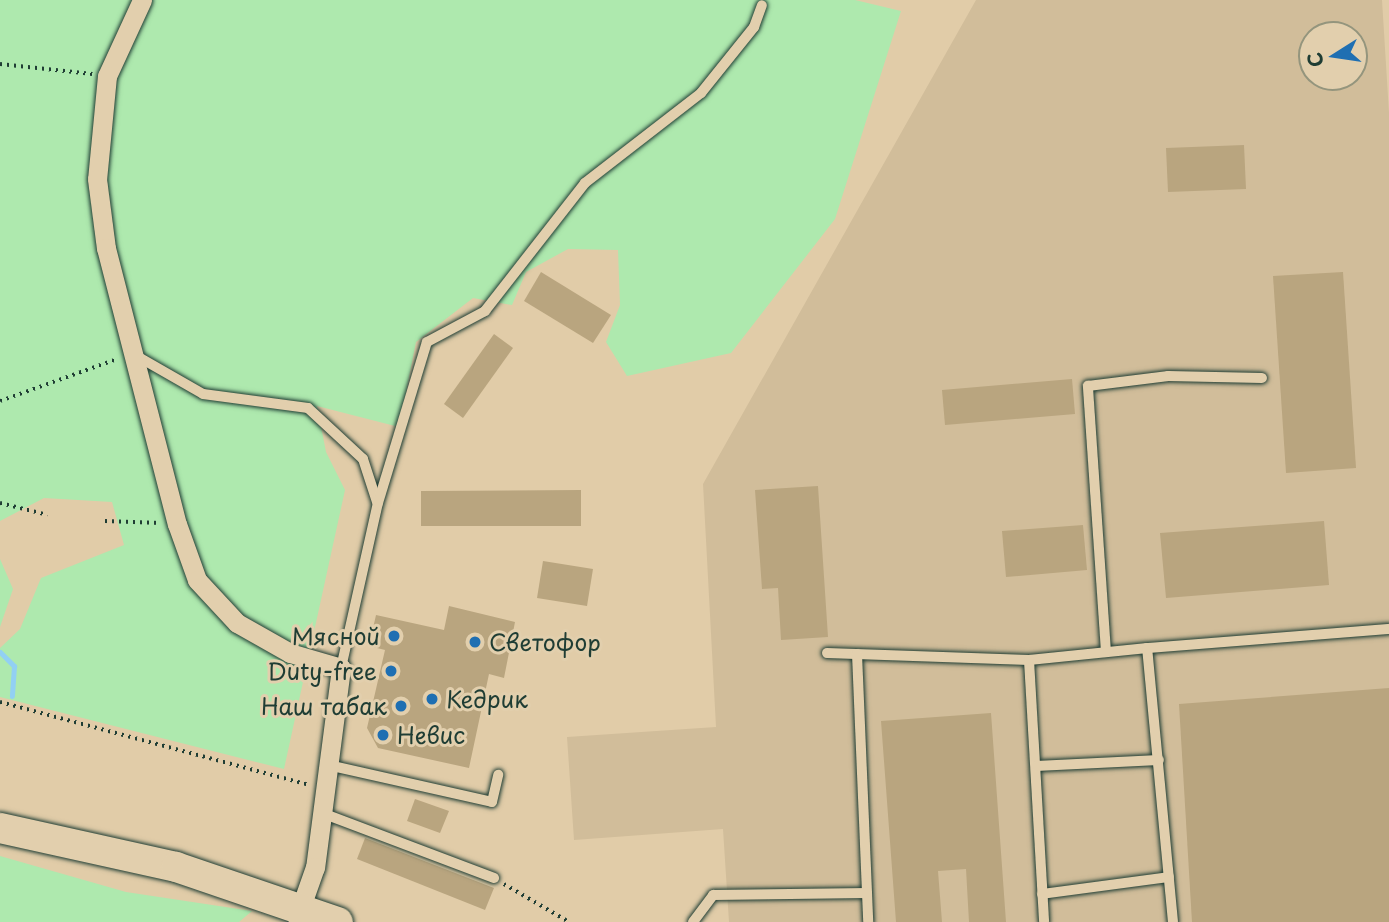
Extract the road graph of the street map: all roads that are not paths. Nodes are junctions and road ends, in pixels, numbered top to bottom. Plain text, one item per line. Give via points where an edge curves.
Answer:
1 (142, 0) edge
2 (762, 5) dead end
3 (132, 353) junction
4 (1262, 378) dead end
5 (378, 503) junction
6 (1389, 629) edge
7 (1147, 648) junction
8 (1106, 652) junction
9 (827, 653) dead end
10 (857, 654) junction
11 (1030, 660) junction
12 (341, 668) junction
13 (1159, 760) junction
14 (328, 765) junction
15 (1036, 766) junction
16 (498, 775) dead end
17 (322, 813) junction
18 (0, 828) edge
19 (1169, 877) junction
20 (494, 878) road end
21 (867, 893) junction
22 (1042, 894) junction
23 (300, 915) edge
24 (338, 922) edge
25 (693, 922) edge
26 (868, 922) edge
27 (1044, 922) edge
28 (1173, 922) edge

1 - 3 street via 107,76 97,179 106,248
2 - 5 lane via 754,27 701,93 585,183 485,311 427,342
3 - 5 lane via 203,394 308,408 363,459
3 - 12 street via 177,524 197,580 237,623 290,653
4 - 8 lane via 1168,376 1088,386
5 - 12 lane
6 - 7 lane
7 - 8 lane
7 - 13 lane
8 - 11 lane
9 - 10 lane
10 - 11 lane
10 - 21 lane
11 - 15 lane
12 - 14 street
13 - 15 lane
13 - 19 lane
14 - 16 lane via 492,802
14 - 17 street
15 - 22 lane
17 - 20 lane
17 - 23 street
18 - 23 main road via 176,867
19 - 22 lane
19 - 28 lane
21 - 25 lane via 713,895
21 - 26 lane
22 - 27 lane
23 - 24 main road

